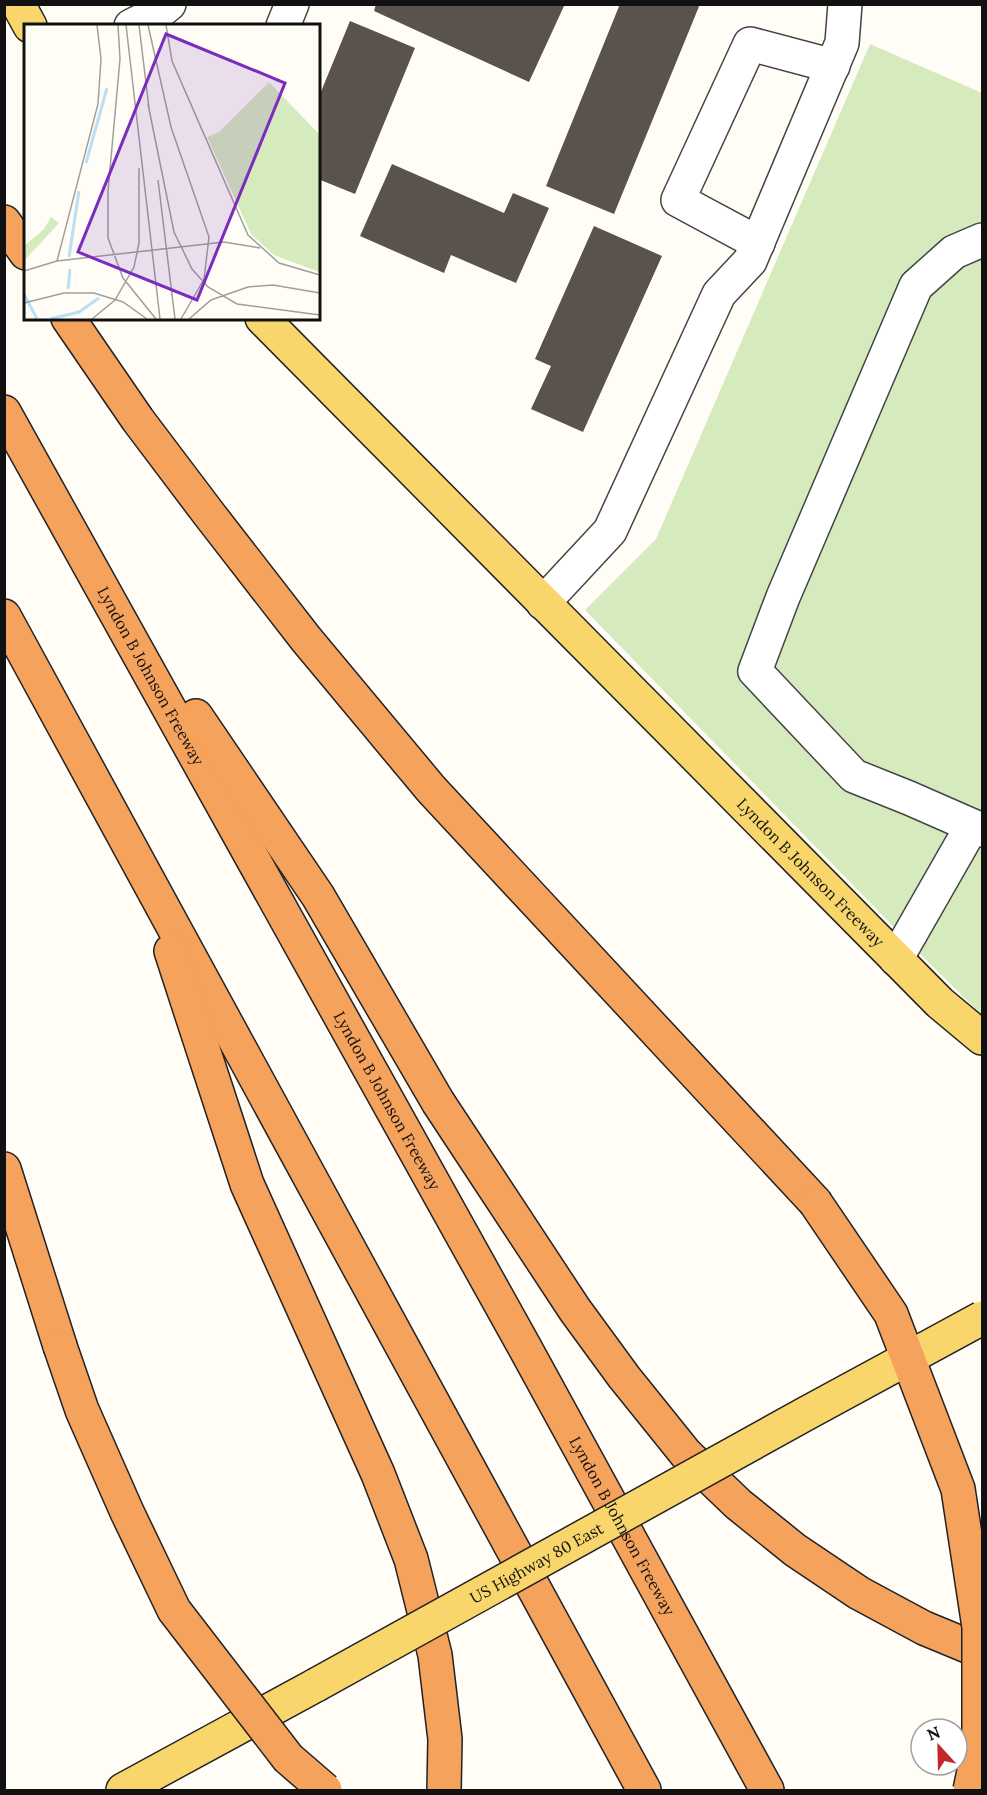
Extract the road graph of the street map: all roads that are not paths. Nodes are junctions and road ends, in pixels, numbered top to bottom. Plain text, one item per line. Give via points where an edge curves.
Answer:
1 (18, 4) edge
2 (169, 4) edge
3 (292, 4) edge
4 (845, 4) edge
5 (132, 17) edge
6 (29, 24) edge
7 (284, 24) edge
8 (833, 66) junction
9 (4, 222) edge
10 (982, 240) edge
11 (758, 243) junction
12 (24, 251) edge
13 (69, 320) edge
14 (264, 320) edge
15 (4, 411) edge
16 (78, 543) junction
17 (543, 603) junction
18 (4, 616) edge
19 (977, 828) edge
20 (146, 874) junction
21 (897, 958) junction
22 (982, 1038) edge
23 (4, 1169) edge
24 (982, 1318) edge
25 (982, 1652) edge
26 (123, 1791) edge
27 (325, 1791) edge
28 (444, 1791) edge
29 (644, 1791) edge
30 (767, 1791) edge
31 (970, 1791) edge

1 - 6 main road
2 - 5 lane via 159,12
3 - 7 lane
4 - 8 lane via 842,43
8 - 11 lane
8 - 11 lane via 750,44 678,200
9 - 12 highway
10 - 19 lane via 954,252 916,286 783,597 756,671 854,776
11 - 17 lane via 750,261 719,294 610,531
13 - 31 highway, bridge via 138,420 306,639 431,789 815,1202 891,1314 958,1489 979,1627 978,1748
14 - 17 main road, Lyndon B Johnson Freeway
15 - 16 highway, Lyndon B Johnson Freeway
16 - 25 highway via 318,896 438,1102 569,1300 679,1446 738,1504 795,1550 859,1593
16 - 30 highway, Lyndon B Johnson Freeway
17 - 21 main road, Lyndon B Johnson Freeway
18 - 20 highway
19 - 21 lane
20 - 28 highway via 247,1184 378,1474 411,1559 435,1655 445,1739
20 - 29 highway
21 - 22 main road, Lyndon B Johnson Freeway via 940,1003
23 - 27 highway, bridge via 82,1410 174,1610 288,1758
24 - 26 main road, US Highway 80 East, bridge

